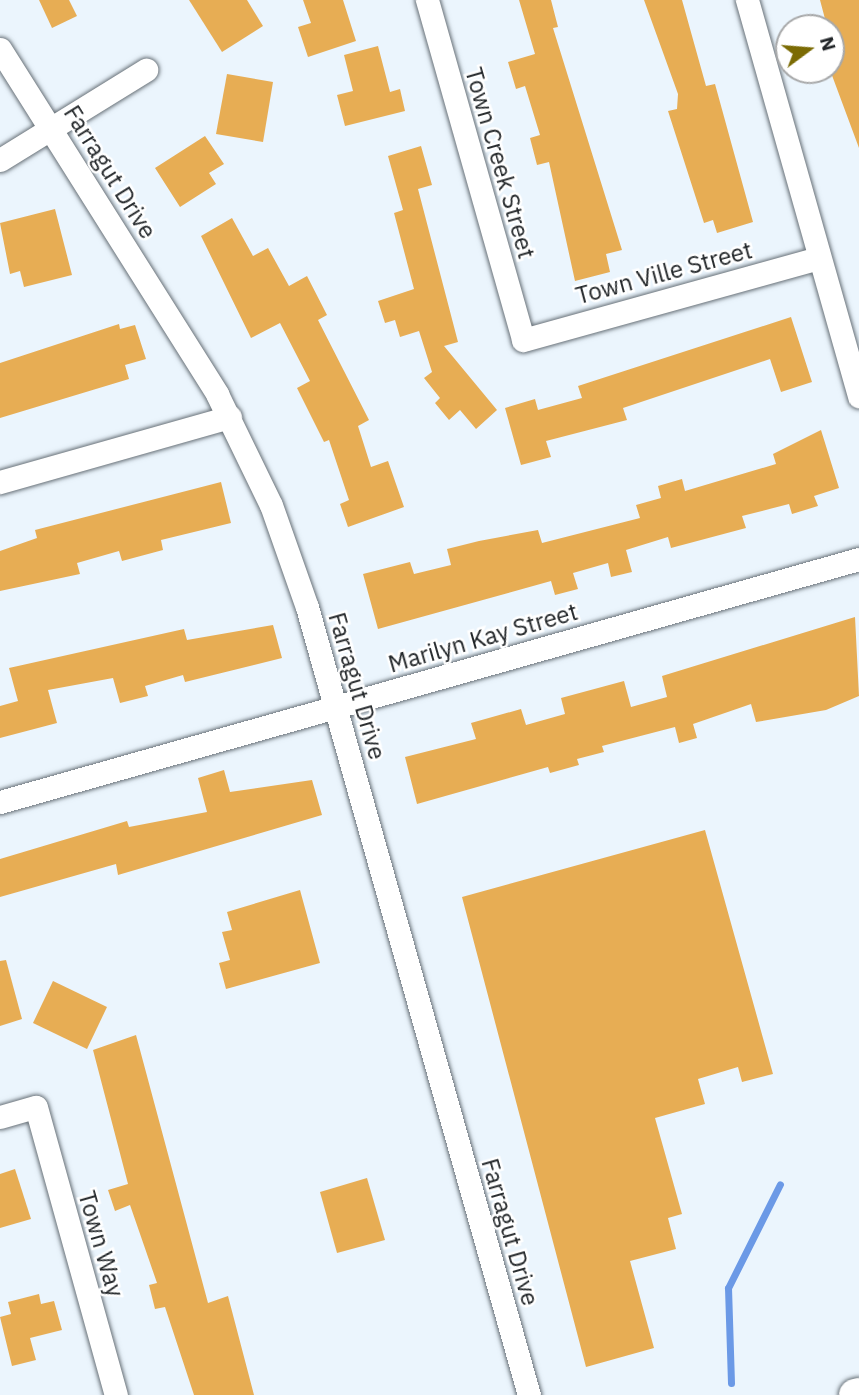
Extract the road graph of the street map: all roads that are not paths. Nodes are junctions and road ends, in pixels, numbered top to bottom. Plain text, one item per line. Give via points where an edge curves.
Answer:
1 (427, 0) edge
2 (747, 0) edge
3 (0, 50) edge
4 (146, 70) dead end
5 (52, 131) junction
6 (0, 160) edge
7 (820, 258) junction
8 (523, 340) joint
9 (859, 396) edge
10 (230, 417) junction
11 (0, 482) edge
12 (859, 559) edge
13 (335, 707) junction
14 (0, 802) edge
15 (0, 1117) edge
16 (116, 1395) edge
17 (529, 1395) edge

1 - 8 street, Town Creek Street
2 - 7 street
3 - 5 street, Farragut Drive
4 - 5 street
5 - 6 street
5 - 10 street, Farragut Drive
7 - 8 street, Town Ville Street
7 - 9 street
10 - 11 street
10 - 13 street, Farragut Drive via 271,505
12 - 13 street, Marilyn Kay Street
13 - 14 street, Marilyn Kay Street
13 - 17 street, Farragut Drive
15 - 16 street, Town Way via 36,1107

